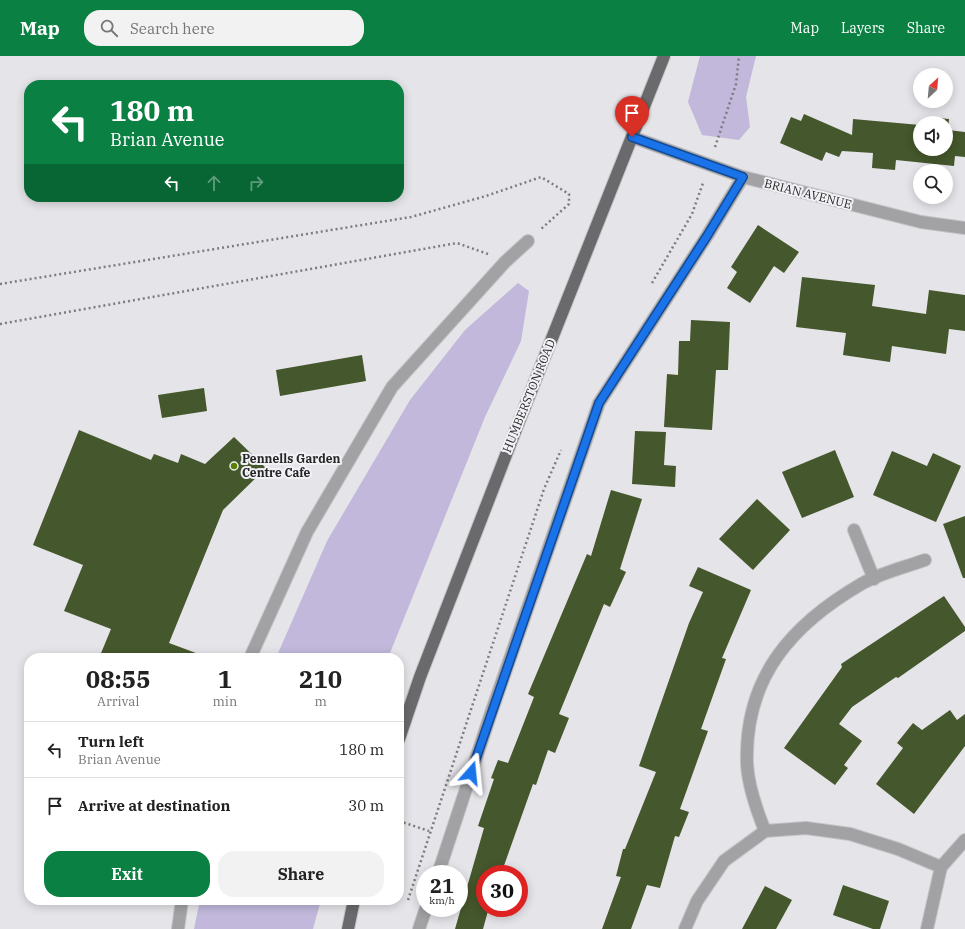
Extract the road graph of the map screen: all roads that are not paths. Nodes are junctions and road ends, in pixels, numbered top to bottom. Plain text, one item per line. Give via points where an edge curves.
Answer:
1 (664, 56) edge
2 (632, 137) junction
3 (743, 177) junction
4 (965, 228) edge
5 (528, 241) road end
6 (854, 530) dead end
7 (925, 560) dead end
8 (874, 579) junction
9 (252, 653) edge
10 (404, 724) edge
11 (765, 831) junction
12 (965, 840) edge
13 (441, 865) edge
14 (941, 867) junction
15 (181, 905) edge
16 (353, 905) edge
17 (423, 917) edge
18 (178, 929) edge
19 (348, 929) edge
20 (419, 929) edge
21 (685, 929) edge
22 (927, 929) edge

1 - 2 main road, HUMBERSTON ROAD
2 - 3 street, BRIAN AVENUE
2 - 10 main road, HUMBERSTON ROAD via 516,429
3 - 4 street, BRIAN AVENUE via 921,222
3 - 13 street via 599,403
5 - 9 street via 505,262 392,387 307,532
6 - 8 street
7 - 8 street
8 - 11 street via 864,582 810,618 785,645 765,675 749,721 747,765 757,810
11 - 14 street via 806,828 850,834 898,849
11 - 21 street via 724,861 697,901
12 - 14 street
14 - 22 street
15 - 18 street
16 - 19 main road
17 - 20 street

